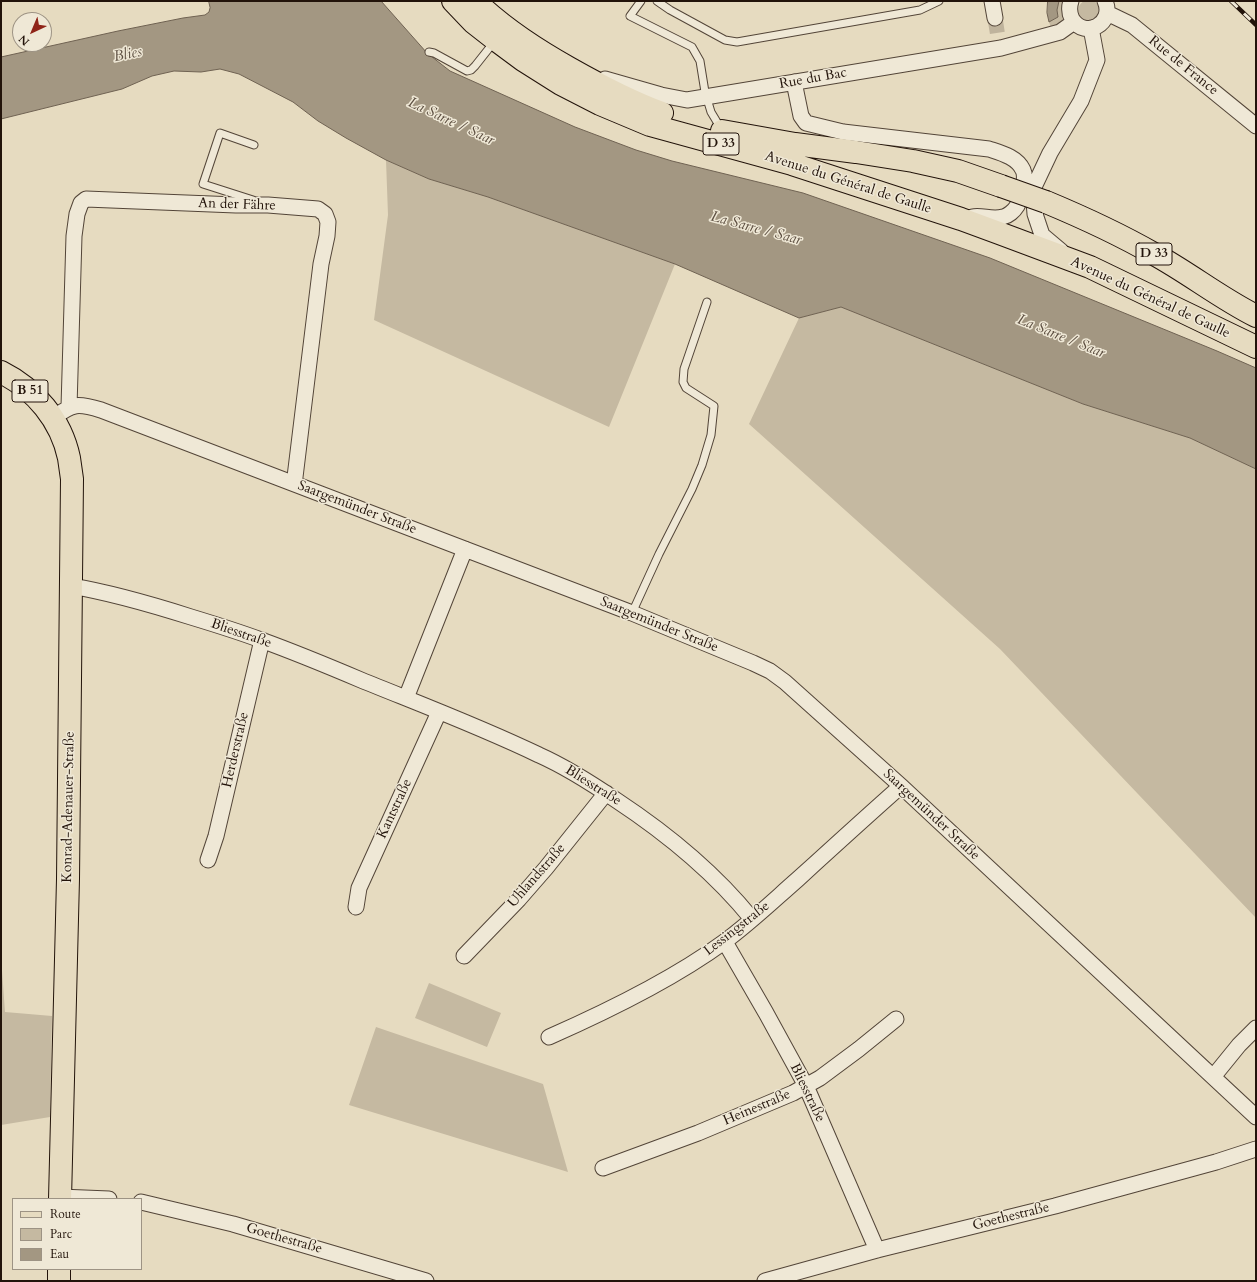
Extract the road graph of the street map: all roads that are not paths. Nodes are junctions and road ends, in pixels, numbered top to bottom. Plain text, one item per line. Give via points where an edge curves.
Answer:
1 (453, 1) edge
2 (475, 1) edge
3 (641, 1) edge
4 (657, 1) edge
5 (939, 1) edge
6 (992, 1) edge
7 (1072, 1) edge
8 (1106, 7) edge
9 (995, 18) tunnel mouth
10 (1074, 22) junction
11 (1091, 28) junction
12 (496, 40) junction
13 (429, 52) dead end
14 (553, 59) junction
15 (794, 82) junction
16 (707, 97) junction
17 (1256, 126) edge
18 (726, 132) junction
19 (254, 145) dead end
20 (1050, 153) junction
21 (1023, 169) junction
22 (268, 205) junction
23 (961, 219) junction
24 (1090, 267) junction
25 (707, 302) dead end
26 (1256, 316) edge
27 (1256, 334) edge
28 (1256, 347) edge
29 (1, 372) edge
30 (61, 412) junction
31 (293, 483) junction
32 (465, 549) junction
33 (71, 586) junction
34 (632, 613) junction
35 (262, 640) junction
36 (406, 698) junction
37 (439, 712) junction
38 (901, 786) junction
39 (606, 793) junction
40 (208, 860) dead end
41 (356, 907) dead end
42 (752, 919) junction
43 (725, 942) junction
44 (464, 956) dead end
45 (896, 1019) dead end
46 (1256, 1028) edge
47 (549, 1037) dead end
48 (1213, 1077) junction
49 (806, 1086) junction
50 (1256, 1117) edge
51 (1256, 1149) edge
52 (603, 1168) dead end
53 (60, 1198) edge
54 (142, 1202) edge
55 (877, 1250) junction
56 (59, 1270) edge
57 (59, 1281) edge
58 (426, 1281) edge
59 (765, 1281) edge

1 - 12 main road, Avenue du Général de Gaulle / D 33 via 473,22
2 - 14 main road, Avenue du Général de Gaulle / D 33 via 506,28
3 - 16 lane via 630,16 692,47 700,60
4 - 5 lane via 725,40 737,42 920,10
6 - 9 street
7 - 10 street via 1069,10
8 - 11 street via 1104,20 1099,26
8 - 17 street, Rue de France via 1132,25
10 - 11 street via 1079,26
10 - 15 street, Rue du Bac via 1060,32
11 - 20 street via 1097,60 1081,101
12 - 13 lane via 475,66 467,71
12 - 23 main road, Avenue du Général de Gaulle / D 33 via 561,84 650,125 792,164
14 - 16 street, Rue du Bac via 604,79 655,94 688,100
14 - 18 main road, Avenue du Général de Gaulle / D 33 via 601,87 644,106
15 - 16 street, Rue du Bac
15 - 21 street via 801,116 806,123 842,132 990,149 1011,158
16 - 18 lane via 711,112
18 - 26 main road, Avenue du Général de Gaulle / D 33, bridge via 912,161 958,171 1046,202 1088,220 1154,254
19 - 22 lane via 220,133 203,184
20 - 21 street
20 - 24 street via 1033,189 1038,225 1042,235 1058,248
21 - 23 street via 1023,188 1017,206 1011,213 992,219 977,216
22 - 30 street, An der Fähre via 236,206 86,199 81,203 74,236
22 - 31 street, An der Fähre via 318,209 325,214 328,222
23 - 24 main road, Avenue du Général de Gaulle / D 33
24 - 27 main road
24 - 28 main road, Avenue du Général de Gaulle / D 33
25 - 34 lane via 684,369 683,382 686,388 714,406 711,435 692,490
29 - 30 main road, B 51
30 - 31 street, Saargemünder Straße via 82,406 100,410
30 - 33 main road, Konrad-Adenauer-Straße via 72,479
31 - 32 street, Saargemünder Straße
32 - 34 street, Saargemünder Straße
32 - 36 street
33 - 35 street, Bliesstraße via 127,597
33 - 53 main road, Konrad-Adenauer-Straße via 68,879
34 - 38 street, Saargemünder Straße via 770,671
35 - 36 street, Bliesstraße
35 - 40 street, Herderstraße via 216,836
36 - 37 street, Bliesstraße
37 - 39 street, Bliesstraße via 540,755
37 - 41 street, Kantstraße via 359,888
38 - 42 street, Lessingstraße
38 - 48 street, Saargemünder Straße
39 - 42 street, Bliesstraße via 686,851
39 - 44 street, Uhlandstraße via 519,899
42 - 43 street, Lessingstraße
43 - 47 street, Lessingstraße via 632,998
43 - 49 street, Bliesstraße
45 - 49 street, Heinestraße
46 - 48 street
48 - 50 street, Saargemünder Straße
49 - 52 street, Heinestraße via 698,1133
49 - 55 street, Bliesstraße
51 - 55 street, Goethestraße via 1055,1206
54 - 58 street, Goethestraße via 232,1224
55 - 59 street, Goethestraße
56 - 57 main road

